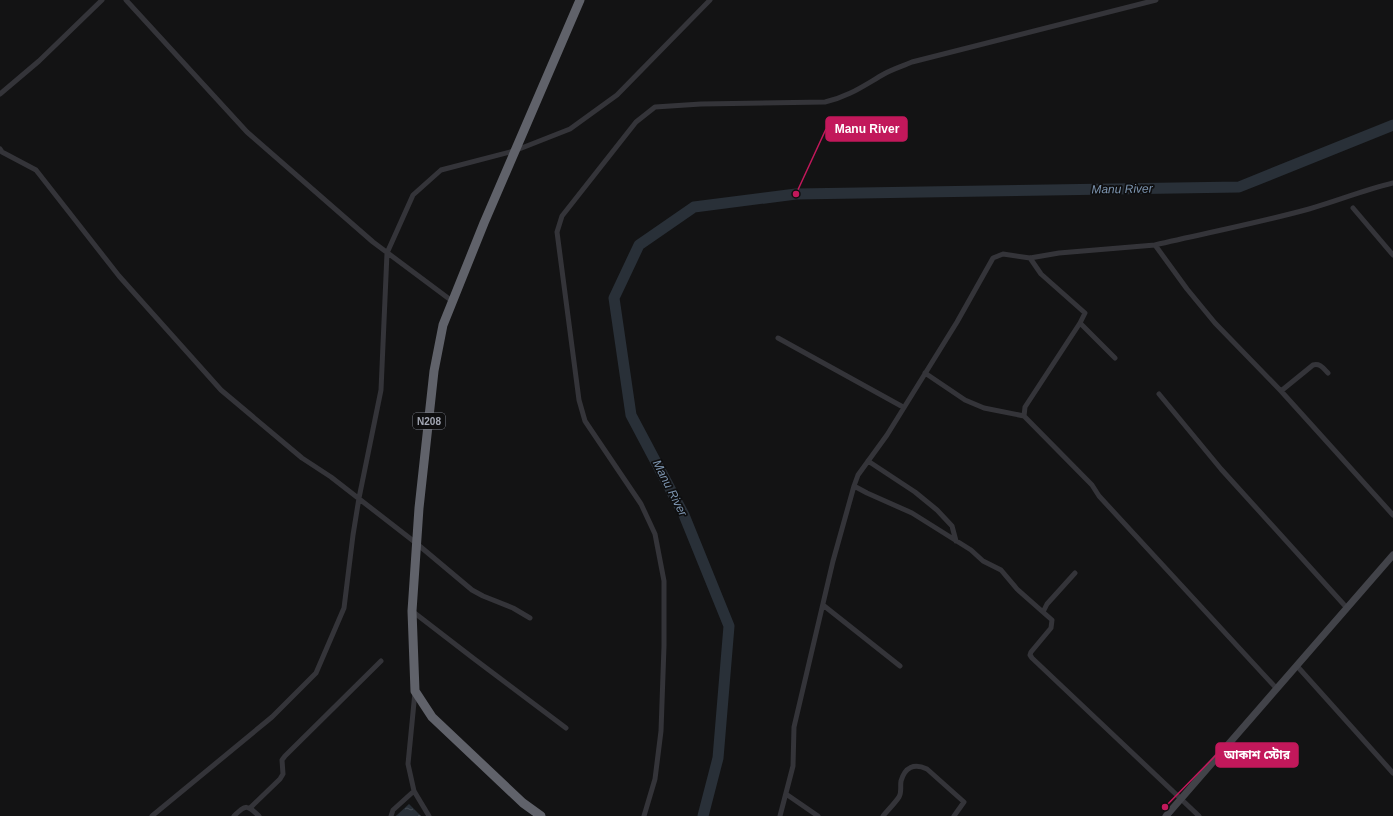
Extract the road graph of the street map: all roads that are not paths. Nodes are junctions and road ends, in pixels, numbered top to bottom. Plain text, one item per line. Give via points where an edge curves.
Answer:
1 (102, 0) edge
2 (126, 0) edge
3 (580, 0) edge
4 (710, 0) edge
5 (1156, 0) edge
6 (0, 94) edge
7 (0, 149) edge
8 (514, 151) junction
9 (1393, 183) edge
10 (1353, 208) dead end
11 (1155, 245) junction
12 (387, 253) junction
13 (1393, 255) edge
14 (1030, 258) junction
15 (452, 301) junction
16 (1080, 323) junction
17 (778, 338) dead end
18 (1115, 358) dead end
19 (925, 373) junction
20 (1328, 373) dead end
21 (1281, 392) junction
22 (1159, 394) dead end
23 (903, 407) junction
24 (1024, 416) junction
25 (868, 461) junction
26 (854, 486) junction
27 (359, 498) junction
28 (1393, 515) edge
29 (956, 541) junction
30 (416, 543) junction
31 (1393, 555) edge
32 (1075, 573) dead end
33 (823, 605) junction
34 (1347, 608) junction
35 (412, 611) junction
36 (1043, 612) junction
37 (530, 618) dead end
38 (381, 662) dead end
39 (900, 666) dead end
40 (1297, 666) junction
41 (1277, 689) junction
42 (415, 691) junction
43 (566, 728) dead end
44 (1393, 773) edge
45 (414, 792) junction
46 (786, 794) junction
47 (1181, 798) junction
48 (250, 808) junction
49 (152, 816) edge
50 (234, 816) edge
51 (259, 816) edge
52 (391, 816) edge
53 (429, 816) edge
54 (541, 816) edge
55 (644, 816) edge
56 (780, 816) edge
57 (818, 816) edge
58 (883, 816) edge
59 (954, 816) edge
60 (1166, 816) edge
61 (1199, 816) edge

1 - 6 street via 39,61
2 - 12 street via 247,132
3 - 8 highway, N208
4 - 8 street via 617,95 570,129
5 - 55 street via 912,62 839,99 824,102 655,107 636,122 562,216 557,232 578,400 585,421 642,504 655,534 664,581 661,731 655,779
7 - 27 street via 36,170 119,276 221,390 302,458
8 - 12 street via 441,170 413,195
8 - 15 highway, N208
9 - 11 street via 1265,220
10 - 13 street
11 - 14 street
11 - 21 street via 1215,323
12 - 15 street
12 - 27 street via 382,390
14 - 16 street via 1041,274 1085,313
14 - 19 street via 1003,254 993,258
15 - 30 highway, N208 via 443,325 434,371
16 - 18 street
16 - 24 street via 1025,407
17 - 23 street
19 - 23 street
19 - 24 street via 965,400 984,408
20 - 21 street via 1318,364 1313,365
21 - 28 street
22 - 34 street via 1222,469
23 - 25 street
24 - 41 street via 1092,485 1099,496
25 - 26 street
25 - 29 street via 916,492 937,510 952,526
26 - 29 street via 912,513
26 - 33 street
27 - 30 street
27 - 49 street via 344,608 316,673 272,717
29 - 36 street via 983,561 1001,570 1017,589
30 - 35 highway, N208
30 - 37 street via 476,593
31 - 34 main road
32 - 36 street
33 - 39 street
33 - 46 street via 794,727 793,766
34 - 40 main road
35 - 42 highway, N208
35 - 43 street
36 - 47 street via 1052,620 1051,628 1030,656
38 - 48 street via 285,756 282,760 283,774 280,779
40 - 41 main road
40 - 44 street
41 - 47 main road
42 - 45 street via 408,764
42 - 54 highway via 432,717 523,804
45 - 52 street via 393,810
45 - 53 street
46 - 56 street
46 - 57 street
47 - 60 main road
47 - 61 street
48 - 50 street via 243,807
48 - 51 street
58 - 59 street via 900,796 905,773 915,766 927,769 964,802

